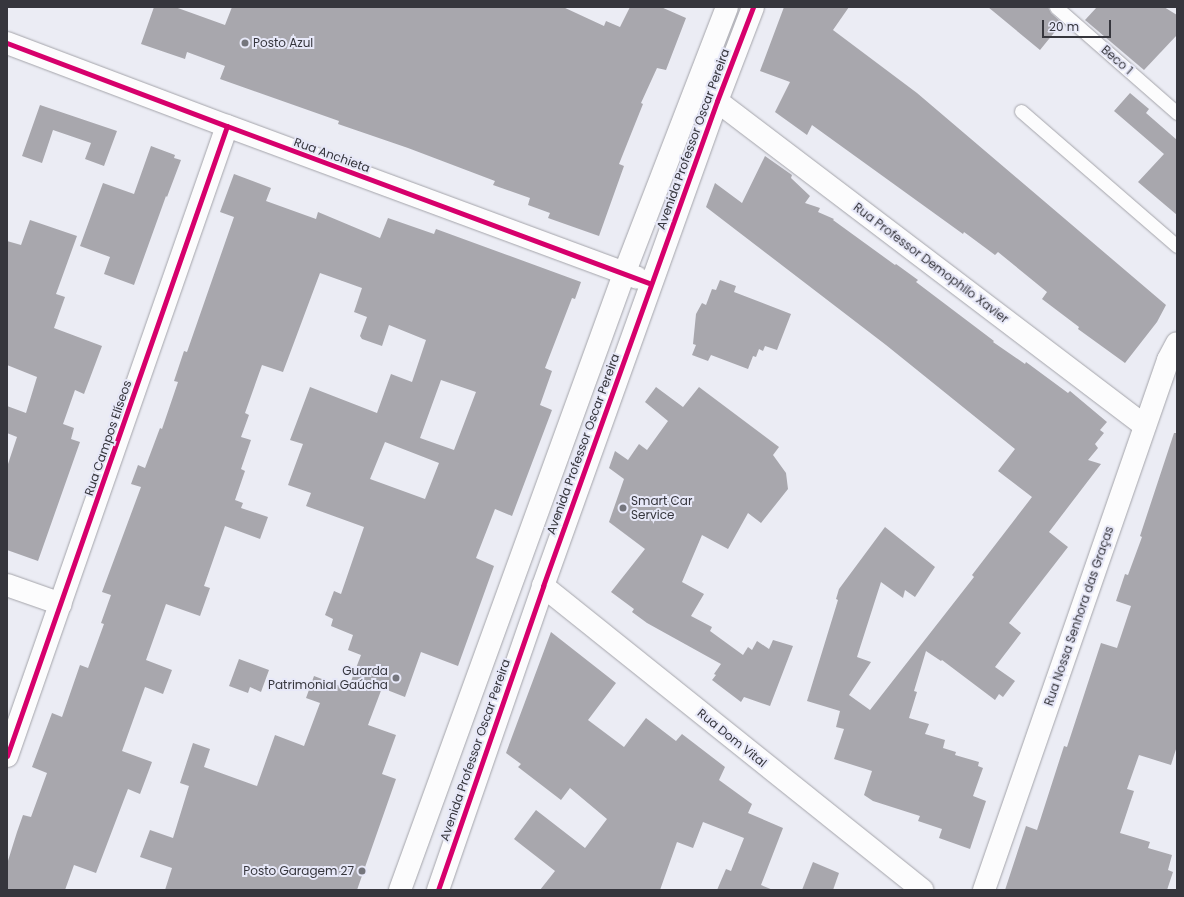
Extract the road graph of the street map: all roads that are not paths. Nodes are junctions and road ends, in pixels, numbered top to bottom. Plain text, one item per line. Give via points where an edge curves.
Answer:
1 (727, 7) edge
2 (753, 7) edge
3 (1056, 7) edge
4 (7, 43) edge
5 (717, 101) junction
6 (1021, 111) dead end
7 (1177, 113) edge
8 (227, 126) junction
9 (1177, 246) edge
10 (624, 274) junction
11 (651, 284) junction
12 (1177, 343) edge
13 (1146, 426) junction
14 (7, 585) edge
15 (543, 586) junction
16 (61, 604) junction
17 (7, 756) edge
18 (400, 890) edge
19 (438, 890) edge
20 (922, 890) edge
21 (984, 890) edge

1 - 10 street, Avenida Professor Oscar Pereira
2 - 5 street, Avenida Professor Oscar Pereira
3 - 7 lane, Beco 1
4 - 8 street, Rua Anchieta
5 - 11 street, Avenida Professor Oscar Pereira
5 - 13 street, Rua Professor Demophilo Xavier
6 - 9 lane
8 - 10 street, Rua Anchieta
8 - 16 street, Rua Campos Elíseos
10 - 11 street, Rua Anchieta
10 - 18 street, Avenida Professor Oscar Pereira
11 - 15 street, Avenida Professor Oscar Pereira
12 - 13 street, Rua Nossa Senhora das Graças via 1168,360
13 - 21 street, Rua Nossa Senhora das Graças
14 - 16 street
15 - 19 street, Avenida Professor Oscar Pereira
15 - 20 street, Rua Dom Vital
16 - 17 street, Rua Campos Elíseos

